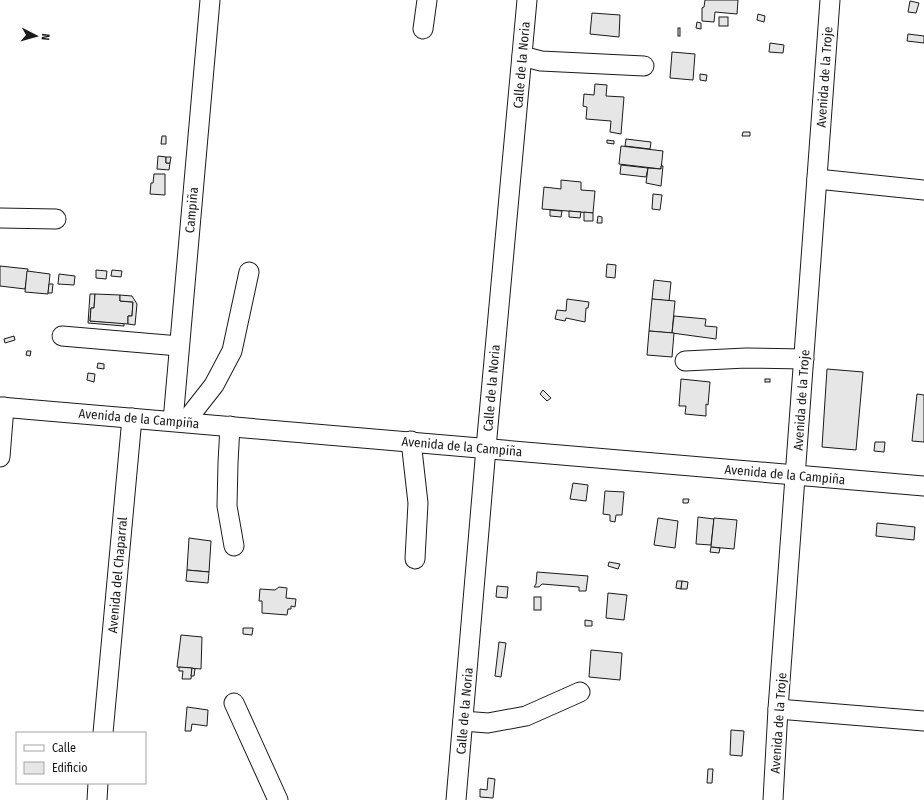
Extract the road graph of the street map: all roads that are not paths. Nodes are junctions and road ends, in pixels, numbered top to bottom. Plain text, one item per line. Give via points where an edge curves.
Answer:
1 (210, 0) edge
2 (427, 0) edge
3 (527, 0) edge
4 (830, 0) edge
5 (424, 29) dead end
6 (522, 56) junction
7 (644, 66) dead end
8 (817, 179) junction
9 (924, 190) edge
10 (0, 218) edge
11 (56, 218) dead end
12 (249, 272) dead end
13 (62, 336) dead end
14 (179, 346) junction
15 (804, 359) junction
16 (685, 360) dead end
17 (2, 407) edge
18 (132, 418) junction
19 (179, 421) junction
20 (230, 426) junction
21 (411, 441) junction
22 (486, 448) junction
23 (0, 457) edge
24 (796, 476) junction
25 (924, 486) edge
26 (234, 546) dead end
27 (415, 559) dead end
28 (580, 692) dead end
29 (234, 703) dead end
30 (778, 710) junction
31 (463, 721) junction
32 (924, 722) edge
33 (103, 732) edge
34 (98, 784) edge
35 (96, 800) edge
36 (278, 800) edge
37 (456, 800) edge
38 (773, 800) edge

1 - 14 street, Campiña
2 - 5 street
3 - 6 street, Calle de la Noria
4 - 8 street, Avenida de la Troje
6 - 7 street via 541,61
6 - 22 street, Calle de la Noria
8 - 9 street
8 - 15 street, Avenida de la Troje
10 - 11 street
12 - 19 street via 232,351 214,385
13 - 14 street
14 - 19 street, Campiña
15 - 16 street
15 - 24 street, Avenida de la Troje
17 - 18 street, Avenida de la Campiña
17 - 23 street
18 - 19 street, Avenida de la Campiña
18 - 33 street, Avenida del Chaparral
19 - 20 street, Avenida de la Campiña
20 - 21 street, Avenida de la Campiña
20 - 26 street via 228,506
21 - 22 street, Avenida de la Campiña
21 - 27 street via 418,503
22 - 24 street, Avenida de la Campiña
22 - 31 street, Calle de la Noria
24 - 25 street, Avenida de la Campiña
24 - 30 street, Avenida de la Troje
28 - 31 street via 526,716 488,723
29 - 36 street
30 - 32 street
30 - 38 street, Avenida de la Troje
31 - 37 street, Calle de la Noria
34 - 35 street

